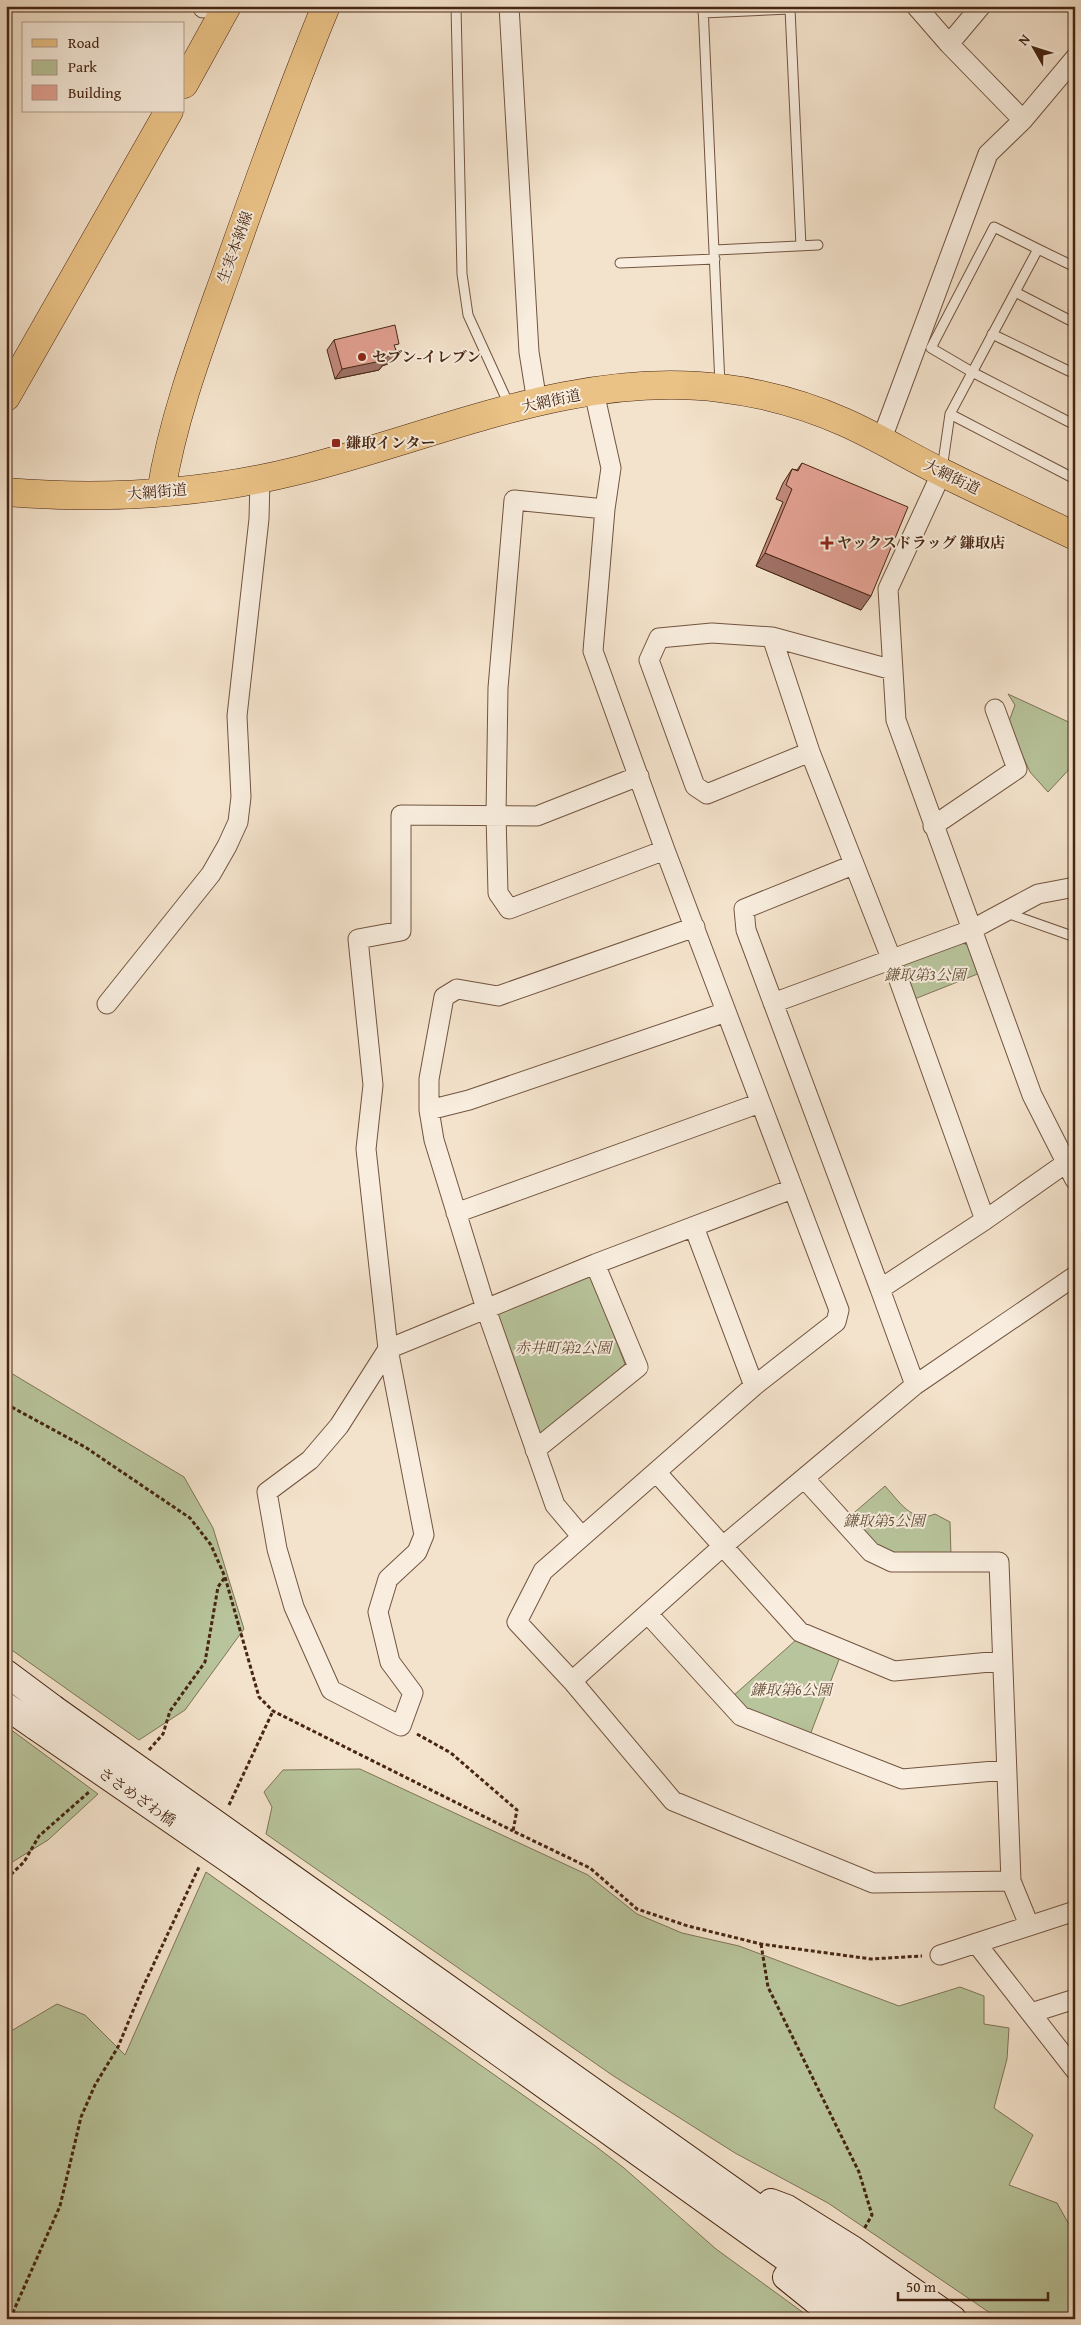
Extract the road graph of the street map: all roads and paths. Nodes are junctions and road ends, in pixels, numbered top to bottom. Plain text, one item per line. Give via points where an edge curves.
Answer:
1 (326, 6) edge
2 (456, 6) edge
3 (509, 6) edge
4 (916, 6) edge
5 (981, 6) edge
6 (211, 7) edge
7 (703, 10) edge
8 (949, 44) junction
9 (1075, 58) edge
10 (185, 81) edge
11 (168, 112) edge
12 (1023, 120) junction
13 (818, 245) dead end
14 (801, 246) junction
15 (1038, 249) junction
16 (715, 255) junction
17 (620, 263) dead end
18 (1075, 267) edge
19 (1015, 292) junction
20 (1075, 323) edge
21 (992, 334) junction
22 (972, 372) junction
23 (1075, 374) edge
24 (720, 388) junction
25 (594, 392) junction
26 (6, 397) edge
27 (537, 402) junction
28 (511, 409) junction
29 (950, 414) junction
30 (1075, 425) edge
31 (881, 441) junction
32 (942, 472) junction
33 (260, 479) junction
34 (1075, 479) edge
35 (6, 492) edge
36 (161, 492) junction
37 (605, 509) junction
38 (1075, 536) edge
39 (772, 637) junction
40 (893, 670) junction
41 (995, 710) dead end
42 (810, 752) junction
43 (639, 776) junction
44 (496, 815) junction
45 (933, 826) junction
46 (665, 850) junction
47 (853, 865) junction
48 (1075, 887) edge
49 (1004, 912) junction
50 (695, 927) junction
51 (971, 930) junction
52 (1075, 937) edge
53 (891, 958) junction
54 (774, 1003) junction
55 (107, 1004) dead end
56 (726, 1012) junction
57 (760, 1103) junction
58 (430, 1110) junction
59 (1066, 1163) junction
60 (1075, 1180) edge
61 (792, 1189) junction
62 (456, 1214) junction
63 (985, 1220) junction
64 (694, 1227) junction
65 (595, 1264) junction
66 (1075, 1276) edge
67 (880, 1289) junction
68 (486, 1309) junction
69 (388, 1349) junction
70 (915, 1385) junction
71 (754, 1386) junction
72 (6, 1404) edge
73 (535, 1450) junction
74 (657, 1473) junction
75 (804, 1478) junction
76 (582, 1537) junction
77 (723, 1546) junction
78 (648, 1614) junction
79 (1001, 1661) junction
80 (6, 1673) edge
81 (572, 1681) junction
82 (6, 1706) edge
83 (273, 1711) junction
84 (401, 1726) junction
85 (1006, 1770) junction
86 (226, 1810) dead end
87 (513, 1830) junction
88 (243, 1857) junction
89 (201, 1863) dead end
90 (1011, 1881) junction
91 (1075, 1911) edge
92 (1029, 1925) junction
93 (976, 1943) junction
94 (761, 1944) junction
95 (940, 1955) joint
96 (1075, 1999) edge
97 (1031, 2013) junction
98 (1075, 2070) edge
99 (718, 2195) junction
100 (851, 2248) junction
101 (10, 2319) edge
102 (838, 2319) edge
103 (871, 2319) edge
104 (914, 2319) edge
105 (953, 2319) edge

1 - 36 main road, 生実本納線 via 272,143 214,307 170,441
2 - 28 lane via 462,274 468,315
3 - 27 street via 529,352
4 - 8 street
5 - 8 street
6 - 10 main road
7 - 14 lane via 790,9
7 - 16 lane
8 - 12 street
9 - 12 street
11 - 26 main road
12 - 31 street via 988,154
13 - 14 lane
14 - 16 lane
15 - 18 lane
15 - 19 lane
15 - 22 lane via 994,227 931,348
16 - 17 lane
16 - 24 lane
19 - 20 lane
19 - 21 lane
21 - 22 lane
21 - 23 lane
22 - 29 lane
22 - 30 lane
24 - 25 main road, 大網街道 via 653,386
24 - 31 main road, 大網街道 via 798,405 844,422
25 - 27 main road, 大網街道
25 - 37 street via 611,468
27 - 28 main road, 大網街道
28 - 33 main road, 大網街道
29 - 32 lane
29 - 34 lane
31 - 32 main road, 大網街道
32 - 38 main road, 大網街道
32 - 40 street via 888,589
33 - 36 main road, 大網街道
33 - 55 street via 259,519 237,716 241,797 238,822 210,874
35 - 36 main road, 大網街道 via 73,496
37 - 43 street via 593,651
37 - 44 street via 514,500 498,688
39 - 40 street
39 - 42 street
39 - 42 street via 712,634 659,638 649,660 695,786 707,794
40 - 45 street via 896,720
41 - 45 street via 1017,769
42 - 47 street
43 - 44 street via 537,816
43 - 46 street
44 - 46 street via 498,893 509,909
44 - 69 street via 400,815 401,931 358,939 373,1085 366,1149
45 - 51 street
46 - 50 street
47 - 53 street
47 - 54 street via 744,909 746,930
48 - 49 street via 1038,894
49 - 51 street
49 - 52 lane
50 - 56 street
50 - 58 street via 498,996 457,988 444,997 429,1079
51 - 53 street
51 - 59 street via 1032,1095
53 - 54 street
53 - 63 street
54 - 67 street
56 - 57 street
56 - 58 street via 469,1100
57 - 61 street
57 - 62 street
58 - 62 street via 434,1140
59 - 60 street
59 - 63 street
61 - 64 street
61 - 71 street via 839,1310 836,1322
62 - 68 street
63 - 67 street
64 - 65 street
64 - 71 street
65 - 68 street
65 - 73 street via 638,1367
66 - 70 street
67 - 70 street
68 - 69 street
68 - 73 street
69 - 84 street via 424,1535 417,1552 388,1579 378,1612 390,1662 413,1693
69 - 84 street via 339,1426 310,1460 267,1492 277,1549 294,1607 332,1690
70 - 75 street
71 - 74 street
72 - 83 path via 85,1447 190,1518 211,1545 225,1577 259,1697
73 - 76 street via 555,1505
74 - 76 street
74 - 77 street
75 - 77 street
75 - 79 street via 871,1552 892,1562 999,1562
76 - 81 street via 543,1571 517,1622
77 - 78 street
77 - 79 street via 800,1632 894,1671
78 - 81 street
78 - 85 street via 741,1716 902,1779
79 - 85 street
80 - 88 street, ささめざわ橋, bridge
81 - 90 street via 673,1801 873,1883
82 - 88 street, ささめざわ橋, bridge
83 - 86 path
83 - 87 path
84 - 87 path via 451,1753 517,1810
85 - 90 street
87 - 94 path via 590,1868 637,1908 688,1926
88 - 99 street
89 - 101 path via 118,2047 94,2085 81,2117 60,2206
90 - 92 street
91 - 92 street
92 - 93 street
93 - 95 street
93 - 97 street
94 - 95 path via 871,1959
94 - 100 path via 768,1987 859,2172 869,2203 872,2215
96 - 97 street
97 - 98 street
99 - 100 street via 787,2208
99 - 102 street via 744,2242
99 - 103 street
99 - 104 street
100 - 105 street

